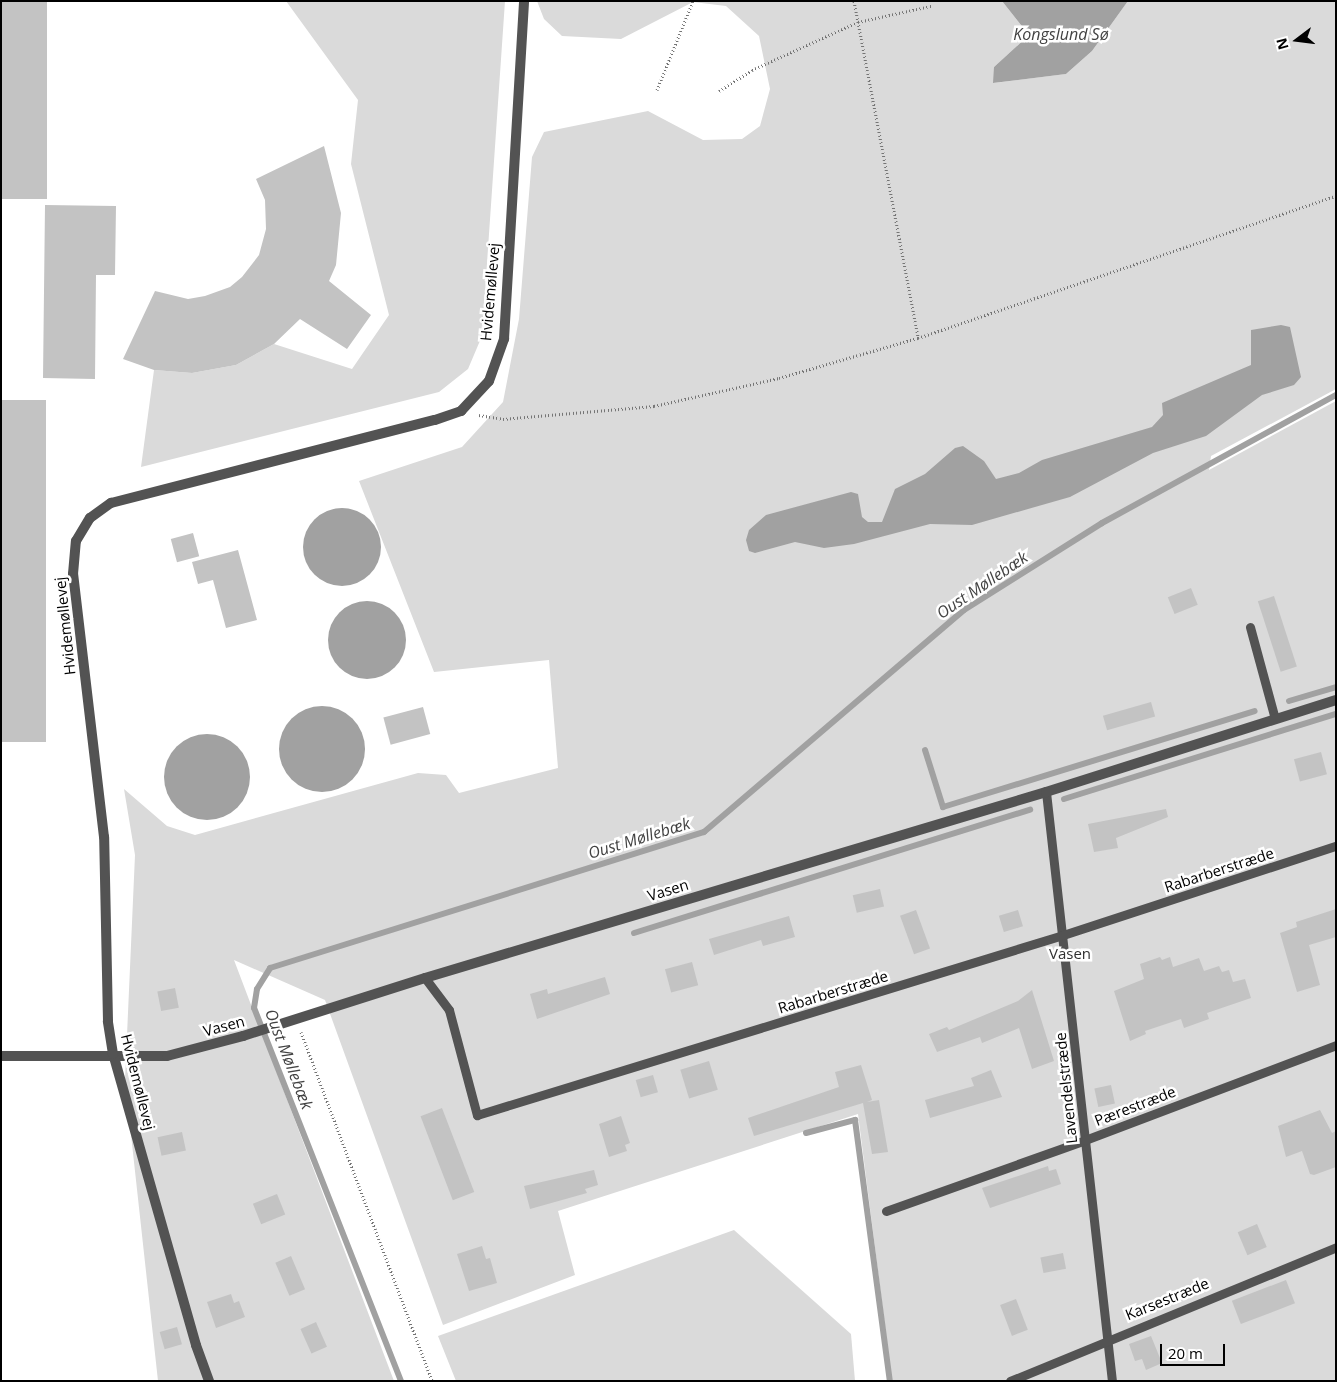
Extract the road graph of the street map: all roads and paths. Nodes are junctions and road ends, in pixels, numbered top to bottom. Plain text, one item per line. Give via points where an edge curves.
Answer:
1 (524, 1) edge
2 (693, 1) edge
3 (854, 1) edge
4 (931, 6) dead end
5 (858, 22) junction
6 (657, 90) dead end
7 (719, 91) dead end
8 (1336, 196) edge
9 (918, 338) junction
10 (461, 411) junction
11 (1250, 627) dead end
12 (1336, 700) edge
13 (1275, 719) junction
14 (1046, 792) junction
15 (1336, 846) edge
16 (1063, 935) junction
17 (425, 978) junction
18 (297, 1021) junction
19 (1336, 1044) edge
20 (113, 1054) junction
21 (1, 1056) edge
22 (1085, 1140) junction
23 (886, 1211) dead end
24 (1336, 1247) edge
25 (1108, 1338) junction
26 (209, 1381) edge
27 (432, 1381) edge
28 (1010, 1381) edge
29 (1112, 1381) edge

1 - 10 street, Hvidemøllevej via 504,339 489,381
2 - 6 path
3 - 5 path
4 - 5 path
5 - 7 path via 758,68
5 - 9 path
8 - 9 path
9 - 10 path via 779,378 654,406 503,419
10 - 20 street, Hvidemøllevej via 110,503 90,518 76,541 73,574 104,837 108,1021
11 - 13 lane
12 - 13 street, Vasen
13 - 14 street, Vasen
14 - 16 lane, Lavendelstræde
14 - 17 street, Vasen
15 - 16 lane, Rabarberstræde
16 - 17 lane, Rabarberstræde via 478,1115 449,1010
16 - 22 lane, Lavendelstræde
17 - 18 street, Vasen
18 - 20 street, Vasen via 167,1056
18 - 27 path
19 - 22 lane, Pærestræde
20 - 21 street, Vasen
20 - 26 street, Hvidemøllevej
22 - 23 lane, Pærestræde
22 - 25 lane, Lavendelstræde
24 - 25 lane, Karsestræde
25 - 28 lane, Karsestræde
25 - 29 lane, Lavendelstræde

